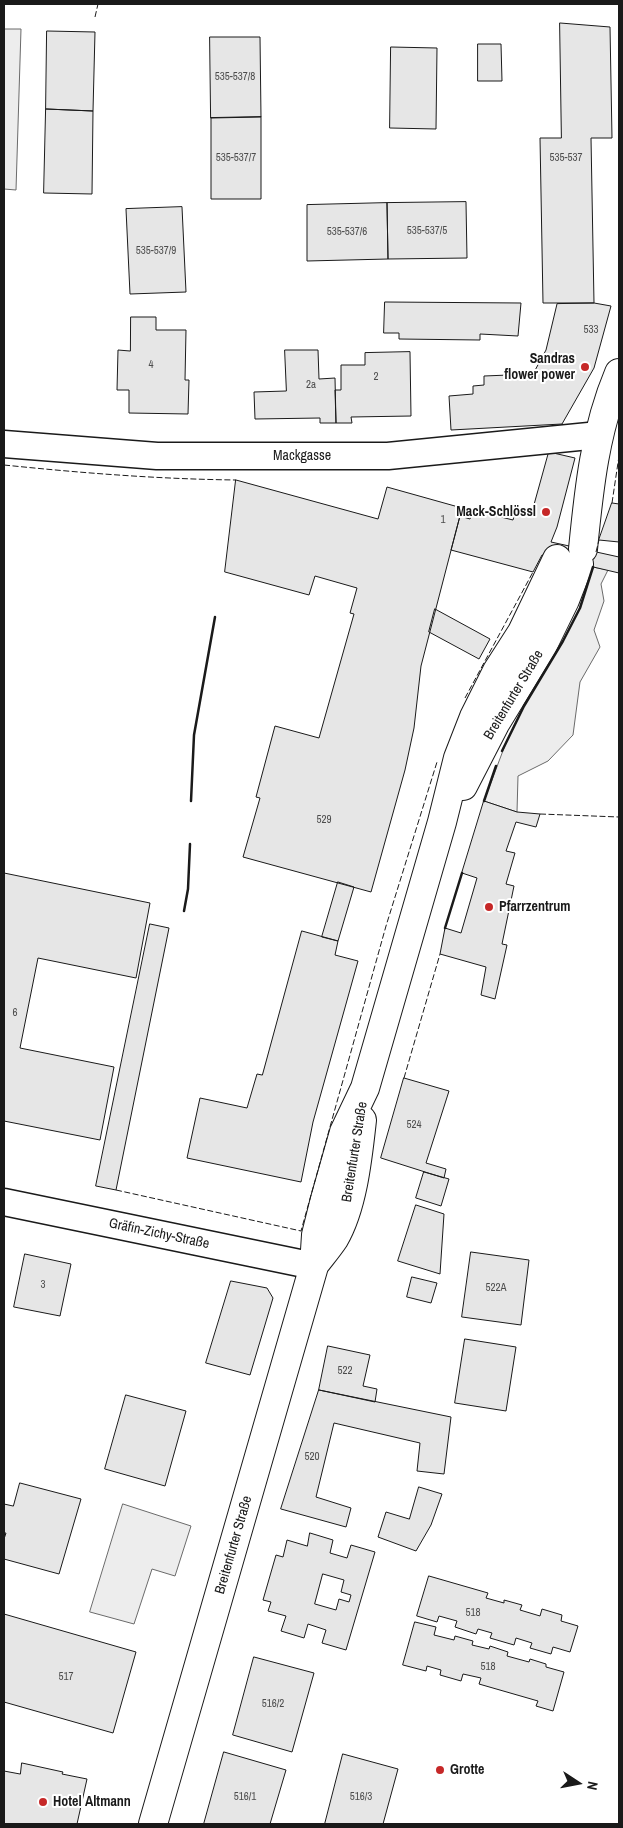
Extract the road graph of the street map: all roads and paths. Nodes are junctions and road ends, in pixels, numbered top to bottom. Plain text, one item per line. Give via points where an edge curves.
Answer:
1 (619, 373) edge
2 (599, 435) junction
3 (4, 444) edge
4 (4, 1202) edge
5 (314, 1266) junction
6 (153, 1824) edge

1 - 2 main road, Breitenfurter Straße
2 - 3 street, Mackgasse via 388,456 157,456
2 - 5 main road, Breitenfurter Straße via 570,554 565,600 542,647 495,724 442,822 365,1088 344,1132 316,1235
4 - 5 street, Gräfin-Zichy-Straße
5 - 6 main road, Breitenfurter Straße

